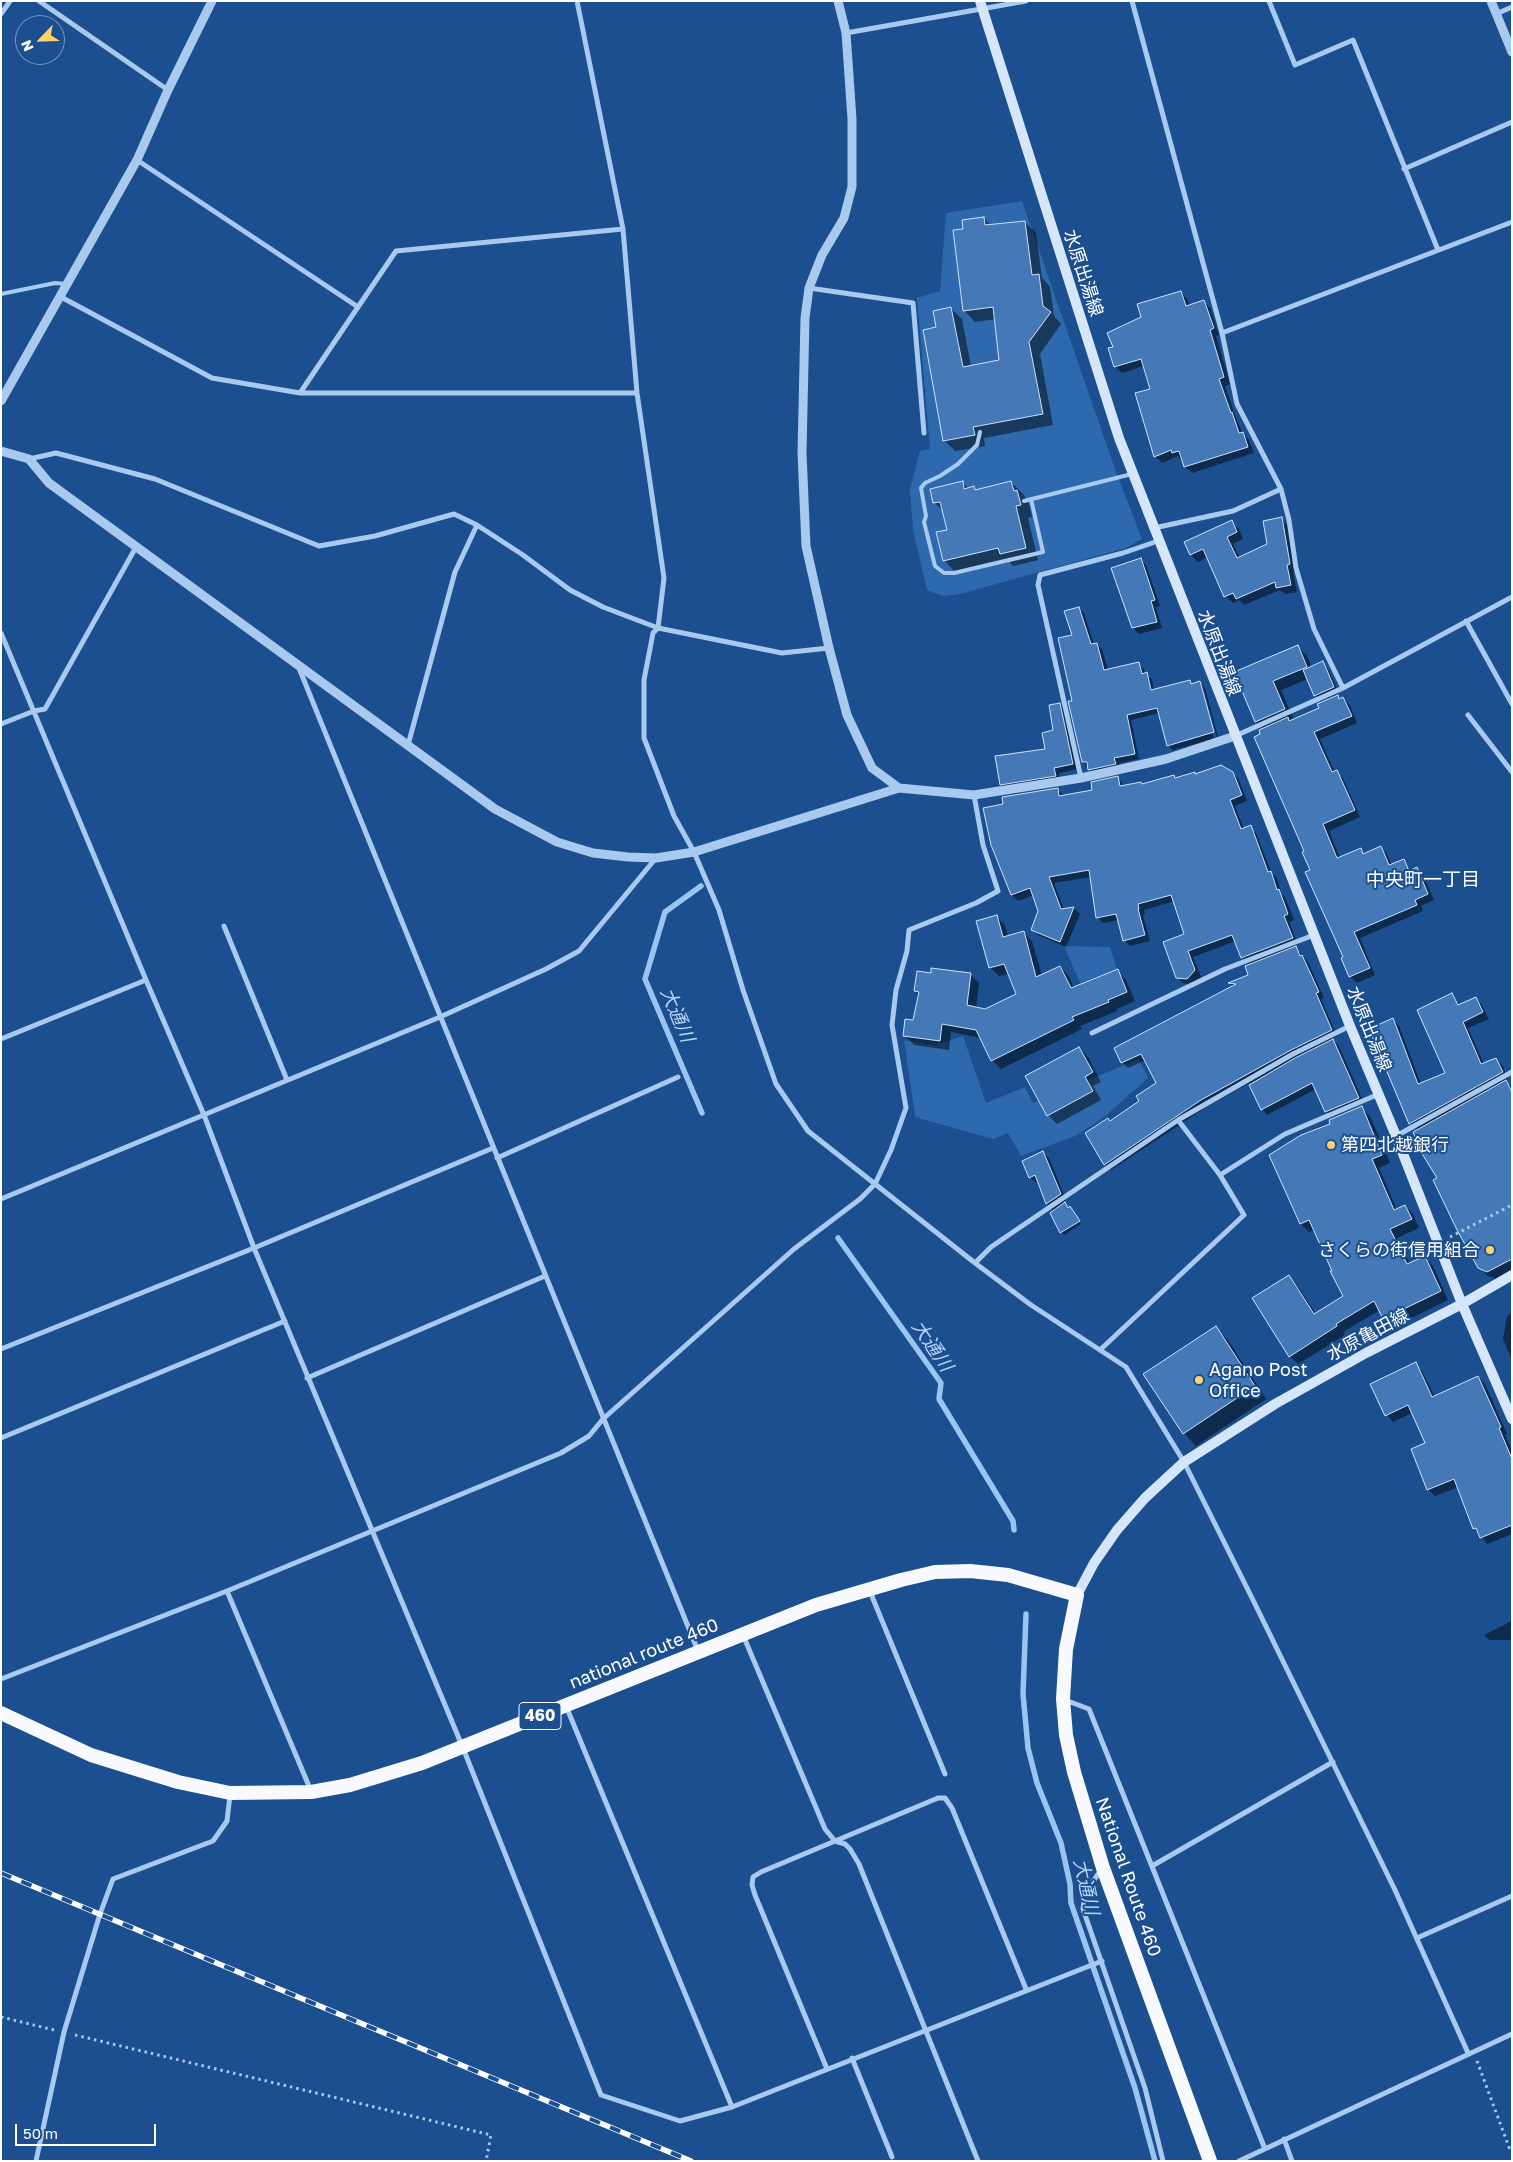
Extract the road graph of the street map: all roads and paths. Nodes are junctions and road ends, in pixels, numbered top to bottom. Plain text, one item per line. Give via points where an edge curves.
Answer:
1 (10, 1) edge
2 (39, 1) edge
3 (212, 1) edge
4 (577, 1) edge
5 (838, 1) edge
6 (1026, 1) edge
7 (1132, 1) edge
8 (1269, 1) edge
9 (1491, 1) edge
10 (981, 5) edge
11 (1512, 7) edge
12 (1, 14) edge
13 (1496, 14) junction
14 (846, 33) junction
15 (1512, 52) edge
16 (168, 90) junction
17 (1512, 122) edge
18 (137, 160) junction
19 (1404, 169) junction
20 (1512, 222) edge
21 (623, 228) junction
22 (1438, 250) junction
23 (68, 284) junction
24 (809, 288) junction
25 (1, 294) edge
26 (61, 297) junction
27 (358, 307) junction
28 (1222, 333) junction
29 (300, 393) junction
30 (637, 393) junction
31 (1, 401) edge
32 (980, 432) dead end
33 (924, 433) dead end
34 (1, 451) edge
35 (29, 459) junction
36 (1132, 474) junction
37 (1280, 489) junction
38 (1031, 499) junction
39 (1024, 501) dead end
40 (477, 525) junction
41 (1153, 528) junction
42 (1158, 541) junction
43 (136, 547) junction
44 (1512, 597) edge
45 (1466, 621) junction
46 (658, 628) junction
47 (1, 632) edge
48 (829, 648) junction
49 (298, 665) junction
50 (1342, 688) junction
51 (1512, 704) edge
52 (34, 711) junction
53 (1468, 715) dead end
54 (1, 724) edge
55 (1234, 736) junction
56 (408, 745) junction
57 (1512, 772) edge
58 (1081, 778) junction
59 (899, 788) junction
60 (974, 795) junction
61 (694, 852) junction
62 (656, 858) junction
63 (224, 926) dead end
64 (1314, 935) junction
65 (146, 980) junction
66 (440, 1017) junction
67 (1350, 1026) junction
68 (1092, 1033) dead end
69 (1, 1039) edge
70 (1512, 1072) edge
71 (678, 1077) dead end
72 (287, 1080) junction
73 (1379, 1094) junction
74 (204, 1115) junction
75 (1178, 1120) junction
76 (1396, 1136) junction
77 (493, 1148) junction
78 (497, 1158) junction
79 (1220, 1175) junction
80 (874, 1184) junction
81 (1, 1199) edge
82 (1512, 1205) edge
83 (1438, 1244) junction
84 (254, 1248) junction
85 (975, 1263) junction
86 (545, 1276) junction
87 (1512, 1276) edge
88 (1462, 1304) junction
89 (285, 1321) junction
90 (1, 1349) edge
91 (1100, 1350) junction
92 (307, 1378) junction
93 (603, 1419) junction
94 (1512, 1419) edge
95 (1, 1438) edge
96 (1184, 1462) junction
97 (372, 1532) junction
98 (869, 1588) junction
99 (227, 1592) junction
100 (1077, 1595) junction
101 (743, 1634) junction
102 (698, 1651) junction
103 (1, 1679) edge
104 (1063, 1699) junction
105 (566, 1706) junction
106 (1, 1713) edge
107 (462, 1748) junction
108 (1333, 1762) junction
109 (945, 1774) dead end
110 (311, 1792) junction
111 (230, 1793) junction
112 (835, 1842) junction
113 (1152, 1866) junction
114 (1103, 1868) junction
115 (1512, 1896) edge
116 (1417, 1938) junction
117 (1102, 1960) junction
118 (1026, 1989) junction
119 (1, 2017) edge
120 (926, 2029) junction
121 (64, 2032) junction
122 (1512, 2034) edge
123 (1470, 2052) junction
124 (852, 2058) junction
125 (827, 2068) junction
126 (732, 2107) junction
127 (1284, 2140) junction
128 (1265, 2149) junction
129 (1512, 2149) edge
130 (892, 2157) dead end
131 (36, 2161) edge
132 (486, 2161) edge
133 (978, 2161) edge
134 (1163, 2161) edge
135 (1210, 2161) edge
136 (1239, 2161) edge
137 (1292, 2161) edge

1 - 12 street
2 - 16 street
3 - 16 street
4 - 21 street
5 - 14 street
6 - 10 street
7 - 28 street
8 - 19 street via 1296,65 1353,40
9 - 13 street
10 - 14 street
10 - 36 main road, 水原出湯線
11 - 13 street
13 - 15 street
14 - 24 street via 852,119 852,187 844,218 822,255
16 - 18 street
17 - 19 street
18 - 23 street
18 - 27 street
19 - 22 street
20 - 22 street
21 - 27 street via 396,252
21 - 30 street
22 - 28 street
23 - 25 lane via 55,283
23 - 26 street
24 - 33 street via 912,303
24 - 48 street via 802,383 806,546
26 - 29 street via 212,378
26 - 31 street
27 - 29 street
28 - 37 street via 1237,404
29 - 30 street
30 - 46 street via 664,578
32 - 38 lane via 977,445 958,464 921,488 926,516 924,522 935,566 944,573 954,574 1043,552
34 - 35 street
35 - 40 street via 56,453 155,479 319,546 375,536 454,514
35 - 43 street via 49,483
36 - 38 lane
36 - 41 main road, 水原出湯線
37 - 41 street via 1233,511
37 - 50 street via 1289,520 1296,568 1314,629
38 - 39 lane
40 - 46 street via 570,590 603,607
40 - 56 street via 455,572
41 - 42 main road, 水原出湯線
42 - 55 main road, 水原出湯線
42 - 58 street via 1040,575 1038,585
43 - 49 street
43 - 52 street via 45,709
44 - 45 street
45 - 50 street
45 - 51 street
46 - 48 street via 782,653
46 - 61 street via 653,633 644,680 644,738 674,816
47 - 52 street
48 - 59 street via 847,714 872,768
49 - 56 street
49 - 66 street
50 - 55 street
52 - 54 street
52 - 65 street
53 - 57 street
55 - 58 street via 1166,759
55 - 64 main road, 水原出湯線
56 - 62 street via 495,809 557,842 593,853
58 - 60 street
59 - 60 street
59 - 61 street
60 - 80 street via 983,845 998,891 909,930 892,1025 906,1108
61 - 62 street
61 - 80 street via 719,910 776,1084 808,1131
62 - 66 street via 579,951
63 - 72 street
64 - 67 main road, 水原出湯線
64 - 68 street via 1226,969
65 - 69 street
65 - 74 street
66 - 72 street
66 - 77 street
67 - 73 main road, 水原出湯線
67 - 75 street via 1293,1054
70 - 76 street
71 - 78 street
72 - 74 street
73 - 76 main road, 水原出湯線
73 - 79 street via 1285,1134
74 - 81 street
74 - 84 street
75 - 79 street
75 - 85 street via 992,1247
76 - 83 main road, 水原出湯線
77 - 78 street
77 - 84 street
78 - 86 street
79 - 91 street via 1244,1215
80 - 85 street
80 - 93 street via 860,1199 794,1249
82 - 83 path
83 - 88 main road, 水原出湯線
84 - 89 street
84 - 90 street
85 - 91 street
86 - 92 street
86 - 93 street
87 - 88 main road, 水原亀田線
88 - 94 main road, 水原出湯線
88 - 96 main road, 水原亀田線 via 1284,1399
89 - 92 street
89 - 95 street
91 - 96 street via 1126,1367
92 - 97 street
93 - 97 street via 589,1436 562,1454
93 - 102 street
96 - 100 main road, 水原亀田線 via 1145,1498 1117,1530
96 - 108 street
97 - 99 street
97 - 107 street
98 - 100 highway, national route 460 / 460 via 935,1572 970,1571 1008,1575
98 - 101 highway, national route 460 / 460
98 - 109 street
99 - 103 street
99 - 110 street
100 - 104 highway, National Route 460 via 1066,1650
101 - 102 highway, national route 460 / 460
101 - 112 street via 825,1829
102 - 105 highway, national route 460 / 460
104 - 113 street via 1089,1709
104 - 114 highway, National Route 460 via 1066,1736 1074,1772
105 - 107 highway, national route 460 / 460
105 - 126 street
106 - 111 highway, national route 460 / 460 via 91,1755 178,1782
107 - 110 highway, national route 460 / 460 via 391,1774
107 - 126 street via 601,2096 680,2121
108 - 113 street
108 - 116 street
110 - 111 highway, national route 460 / 460
111 - 121 street via 226,1821 213,1841 113,1879
112 - 118 street via 938,1798 945,1798 952,1808
112 - 120 street via 845,1844 858,1864
112 - 125 street via 761,1872 753,1878 752,1885
113 - 128 street
114 - 117 street via 1085,1893 1083,1909
114 - 135 highway, National Route 460
115 - 116 street
116 - 123 street
117 - 118 street
117 - 134 street via 1145,2088
118 - 120 street
119 - 121 path
120 - 124 street
120 - 133 street
121 - 131 street
121 - 132 path via 492,2136
122 - 123 street
123 - 127 street
123 - 129 path
124 - 125 street
124 - 130 street
125 - 126 street
127 - 128 street
127 - 137 street
128 - 136 street

